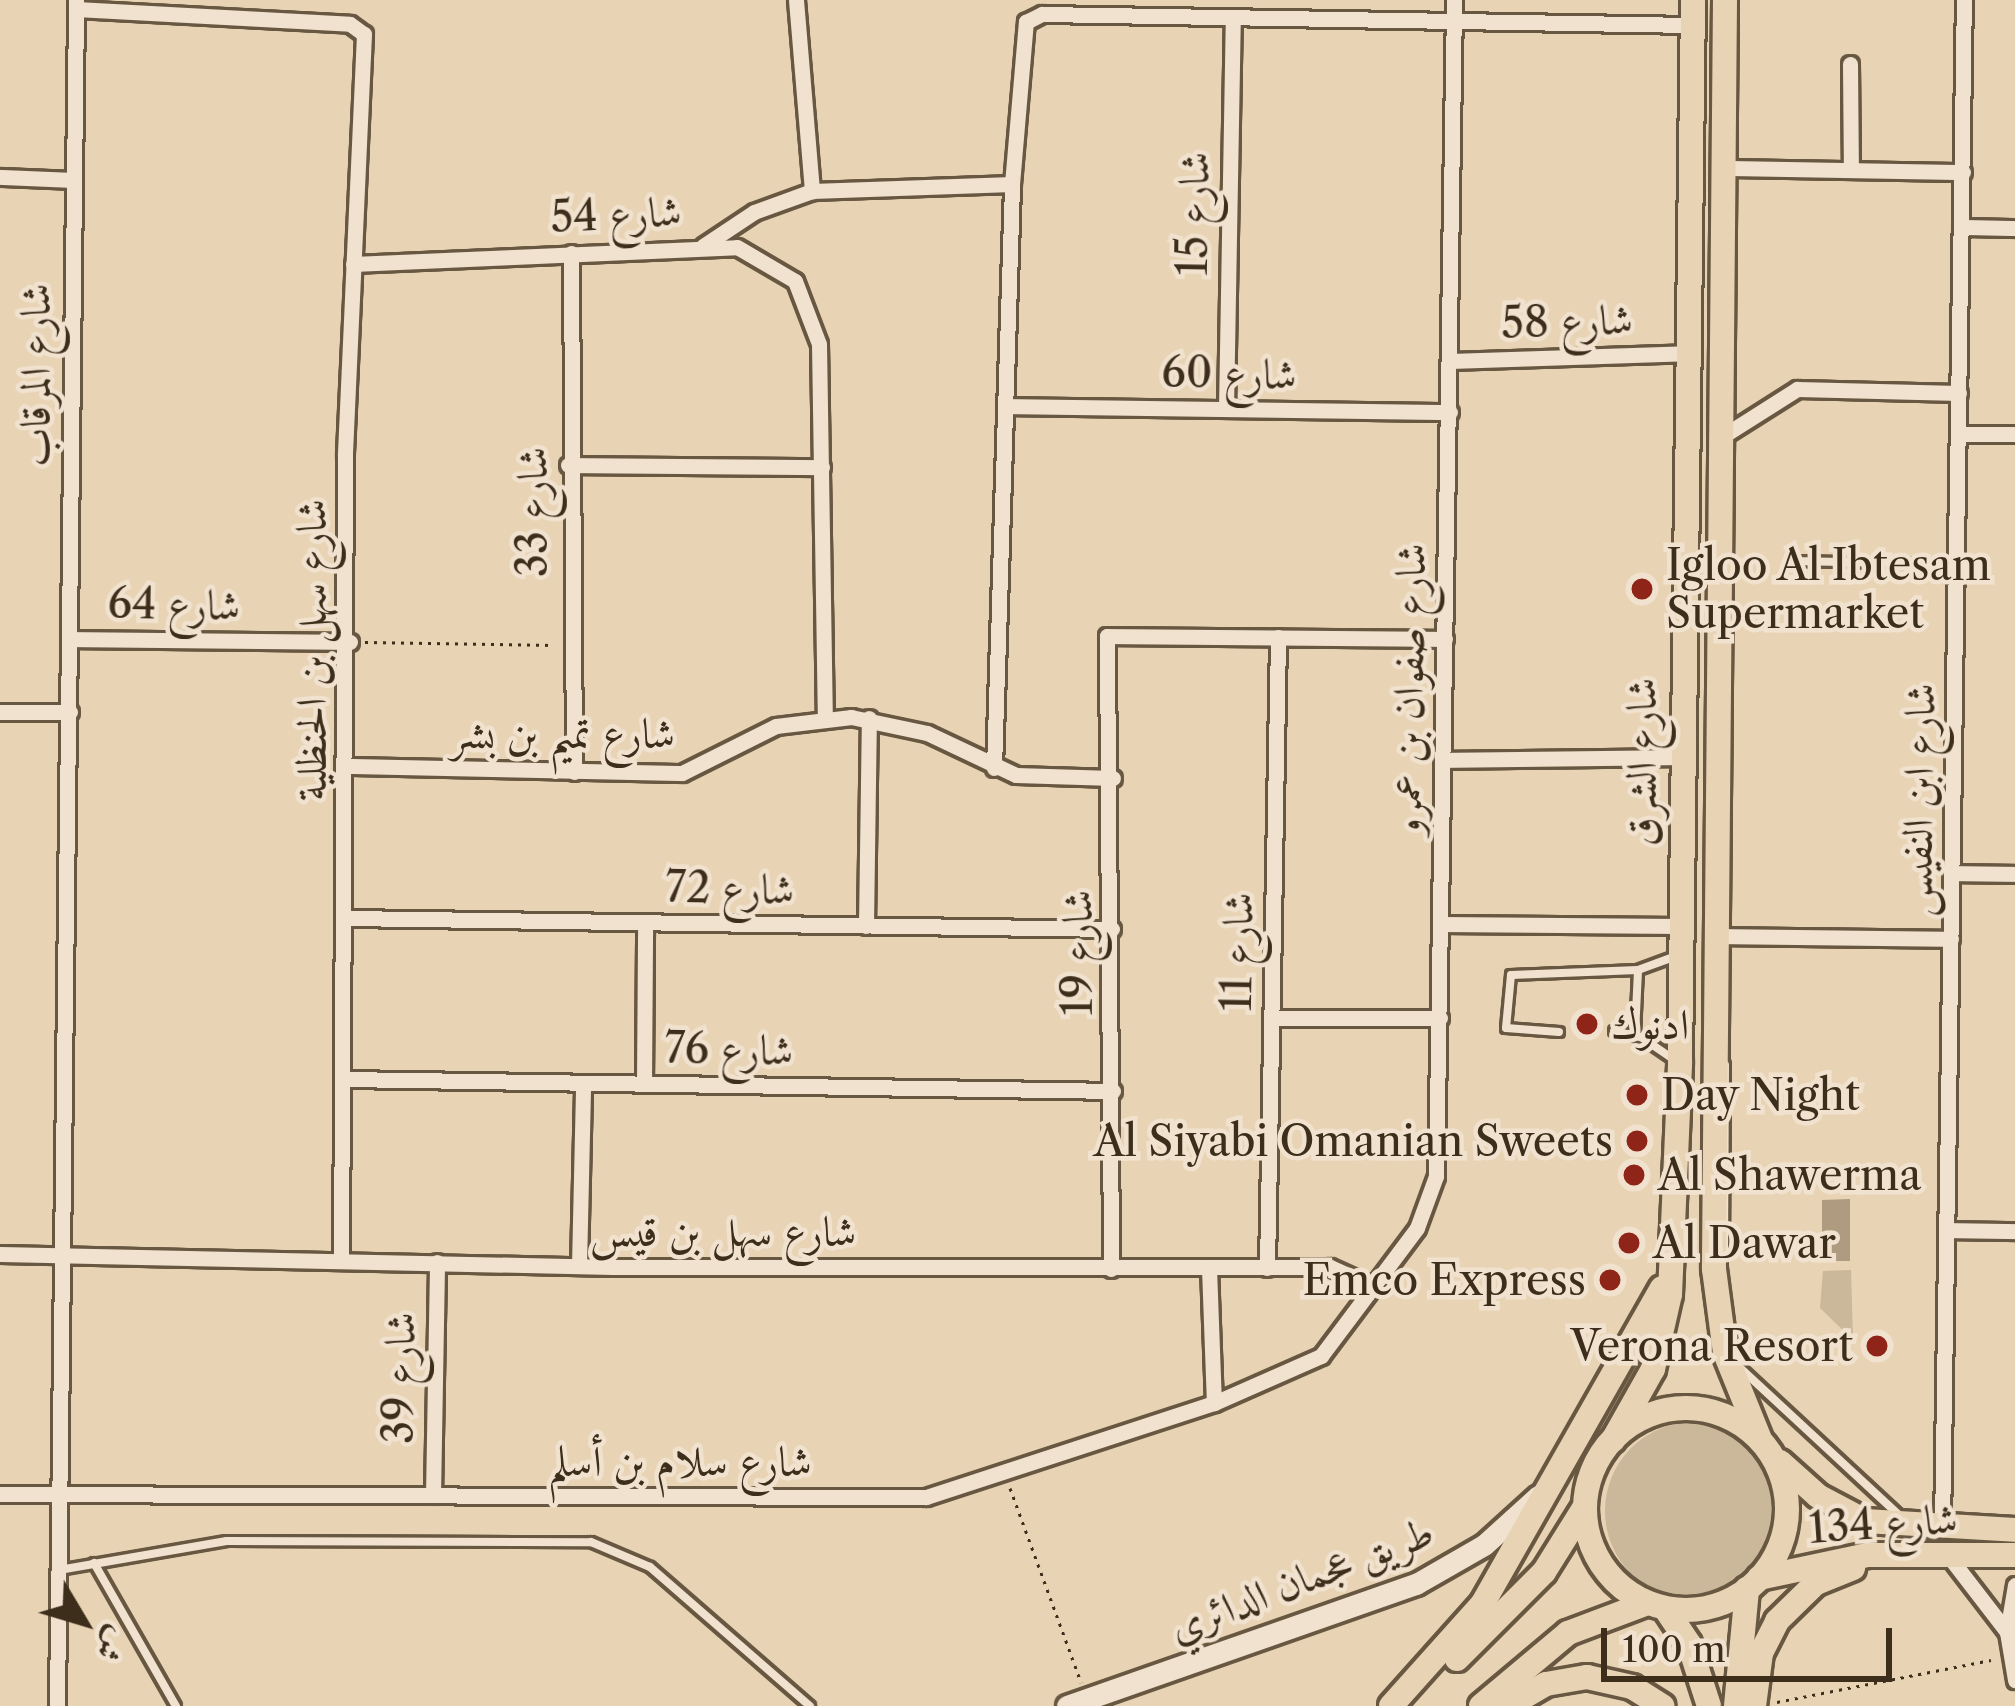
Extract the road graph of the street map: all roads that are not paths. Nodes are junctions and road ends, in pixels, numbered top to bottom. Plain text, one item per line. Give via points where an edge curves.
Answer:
1 (796, 0) edge
2 (1454, 0) edge
3 (1726, 0) edge
4 (1964, 0) edge
5 (76, 5) edge
6 (1693, 13) edge
7 (1233, 20) junction
8 (1454, 21) junction
9 (1850, 64) dead end
10 (1723, 168) junction
11 (1851, 170) junction
12 (1963, 172) junction
13 (0, 177) edge
14 (72, 180) junction
15 (1012, 184) junction
16 (812, 191) junction
17 (1961, 227) junction
18 (2015, 228) edge
19 (703, 246) junction
20 (571, 253) junction
21 (353, 264) junction
22 (1686, 353) junction
23 (1450, 361) junction
24 (1959, 393) junction
25 (1723, 404) junction
26 (1008, 406) junction
27 (1226, 409) junction
28 (1450, 412) junction
29 (1959, 434) junction
30 (2015, 434) edge
31 (1723, 436) junction
32 (568, 465) junction
33 (822, 467) junction
34 (1795, 561) dead end
35 (1958, 564) junction
36 (1278, 638) junction
37 (70, 639) junction
38 (1445, 639) junction
39 (350, 642) junction
40 (0, 712) edge
41 (70, 712) junction
42 (825, 717) junction
43 (869, 718) junction
44 (1679, 757) junction
45 (1442, 760) junction
46 (348, 766) junction
47 (994, 768) junction
48 (574, 772) junction
49 (1114, 778) junction
50 (1952, 873) junction
51 (2015, 874) edge
52 (346, 918) junction
53 (645, 922) junction
54 (1440, 924) junction
55 (866, 926) junction
56 (1680, 926) junction
57 (1112, 929) junction
58 (1712, 936) junction
59 (1952, 939) junction
60 (1680, 955) junction
61 (1638, 970) junction
62 (1272, 1018) junction
63 (1440, 1018) junction
64 (1614, 1031) dead end
65 (1559, 1033) dead end
66 (1635, 1034) junction
67 (1680, 1064) junction
68 (344, 1079) junction
69 (583, 1083) junction
70 (644, 1084) junction
71 (1113, 1091) junction
72 (1950, 1230) junction
73 (2015, 1232) edge
74 (1672, 1252) junction
75 (0, 1255) edge
76 (65, 1255) junction
77 (341, 1260) junction
78 (437, 1262) junction
79 (579, 1266) junction
80 (1209, 1268) junction
81 (1267, 1268) junction
82 (1111, 1269) junction
83 (1374, 1287) junction
84 (1329, 1347) joint
85 (1725, 1353) junction
86 (1214, 1403) junction
87 (1613, 1440) junction
88 (1765, 1446) junction
89 (1543, 1491) junction
90 (0, 1494) edge
91 (59, 1495) junction
92 (433, 1495) junction
93 (1586, 1506) junction
94 (1913, 1529) junction
95 (2015, 1530) edge
96 (1945, 1542) junction
97 (1895, 1554) junction
98 (2015, 1555) edge
99 (94, 1563) junction
100 (59, 1570) junction
101 (1753, 1584) junction
102 (2015, 1585) edge
103 (1657, 1605) junction
104 (2006, 1632) junction
105 (2015, 1680) edge
106 (1077, 1702) edge
107 (57, 1706) edge
108 (176, 1706) edge
109 (809, 1706) edge
110 (1391, 1706) edge
111 (1407, 1706) edge
112 (1481, 1706) edge
113 (1508, 1706) edge
114 (1662, 1706) edge
115 (1708, 1706) edge
116 (1736, 1706) edge
117 (1755, 1706) edge

1 - 16 street
2 - 8 street, شارع صفوان بن عمرو
3 - 10 main road, شارع الشرق
4 - 12 street, شارع ابن النفيس
5 - 14 street, شارع المرقاب
5 - 21 street, شارع سهل بن الحنظلية via 350,24 364,40
6 - 8 street
6 - 22 main road, شارع الشرق
7 - 8 street
7 - 15 street via 1042,14 1027,22
7 - 27 street, شارع 15
8 - 23 street, شارع صفوان بن عمرو
9 - 11 street
10 - 11 street
10 - 25 main road, شارع الشرق
11 - 12 street
12 - 17 street, شارع ابن النفيس
13 - 14 street
14 - 37 street, شارع المرقاب
15 - 16 street, شارع 54
15 - 26 street
16 - 19 street, شارع 54 via 754,212
17 - 18 street
17 - 24 street, شارع ابن النفيس
19 - 20 street, شارع 54
19 - 33 street via 769,259 812,310
20 - 21 street, شارع 54
20 - 32 street, شارع 33
21 - 39 street, شارع سهل بن الحنظلية via 345,454
22 - 23 street, شارع 58
22 - 25 main road via 1700,407 1714,414
22 - 44 main road, شارع الشرق
23 - 28 street, شارع صفوان بن عمرو
24 - 29 street, شارع ابن النفيس
24 - 31 street via 1797,389
25 - 31 main road, شارع الشرق
26 - 27 street, شارع 60
26 - 47 street
27 - 28 street, شارع 60
28 - 38 street, شارع صفوان بن عمرو
29 - 30 street
29 - 35 street, شارع ابن النفيس
31 - 58 main road, شارع الشرق
32 - 33 street
32 - 48 street, شارع 33
33 - 42 street
34 - 35 lane
35 - 50 street, شارع ابن النفيس
36 - 38 street
36 - 49 street, شارع 19 via 1107,636
36 - 62 street, شارع 11
37 - 39 street, شارع 64
37 - 41 street, شارع المرقاب
38 - 45 street, شارع صفوان بن عمرو
39 - 46 street, شارع سهل بن الحنظلية
40 - 41 street
41 - 76 street, شارع المرقاب
42 - 43 street, شارع تميم بن بشر
42 - 48 street, شارع تميم بن بشر via 776,726 682,773
43 - 47 street, شارع تميم بن بشر via 927,734
43 - 55 street
44 - 45 street
44 - 56 main road, شارع الشرق
45 - 54 street, شارع صفوان بن عمرو
46 - 48 street, شارع تميم بن بشر
46 - 52 street, شارع سهل بن الحنظلية
47 - 49 street, شارع تميم بن بشر via 1064,782
49 - 57 street, شارع 19
50 - 51 street
50 - 59 street, شارع ابن النفيس
52 - 53 street, شارع 72
52 - 68 street, شارع سهل بن الحنظلية
53 - 55 street, شارع 72
53 - 70 street
54 - 56 street
54 - 63 street, شارع صفوان بن عمرو
55 - 57 street, شارع 72
56 - 60 main road, شارع الشرق
57 - 71 street, شارع 19
58 - 59 street
58 - 85 main road, شارع الشرق via 1714,1269
59 - 72 street, شارع ابن النفيس
60 - 61 lane
60 - 67 main road, شارع الشرق
61 - 65 lane via 1511,975 1509,1032
61 - 66 lane
62 - 63 street
62 - 81 street, شارع 11
63 - 83 street, شارع صفوان بن عمرو via 1434,1190
64 - 66 lane
66 - 67 lane
67 - 74 main road, شارع الشرق
68 - 69 street, شارع 76
68 - 77 street, شارع سهل بن الحنظلية
69 - 70 street, شارع 76
69 - 79 street
70 - 71 street, شارع 76
71 - 82 street, شارع 19
72 - 73 street
72 - 96 street, شارع ابن النفيس
74 - 87 main road, شارع الشرق via 1662,1342
74 - 89 main road via 1644,1331
75 - 76 street, شارع سهل بن قيس
76 - 77 street, شارع سهل بن قيس
76 - 91 street, شارع المرقاب
77 - 78 street, شارع سهل بن قيس
78 - 79 street, شارع سهل بن قيس
78 - 92 street, شارع 39
79 - 82 street, شارع سهل بن قيس
80 - 81 street, شارع سهل بن قيس
80 - 82 street, شارع سهل بن قيس
80 - 86 street
81 - 83 street, شارع سهل بن قيس via 1342,1268
83 - 84 street, شارع صفوان بن عمرو
84 - 86 street, شارع سلام بن أسلم via 1305,1369
85 - 88 main road, شارع الشرق
85 - 94 lane
86 - 92 street, شارع سلام بن أسلم via 1005,1475 901,1498
87 - 88 main road via 1652,1414 1698,1408
87 - 93 main road via 1598,1459
88 - 94 main road, شارع 134 via 1849,1514
88 - 101 main road via 1787,1508 1780,1546
89 - 106 main road, طريق عجمان الدائري via 1484,1545 1416,1584
89 - 110 main road via 1474,1616
90 - 91 street, شارع سلام بن أسلم
91 - 92 street, شارع سلام بن أسلم
91 - 100 street, شارع المرقاب
93 - 103 main road via 1595,1553
93 - 111 main road via 1527,1592
94 - 96 main road, شارع 134
95 - 96 main road, شارع 134
96 - 97 main road, شارع 134
96 - 98 main road, شارع 134
96 - 104 street
97 - 101 main road, شارع 134
97 - 117 main road via 1832,1575 1789,1606 1761,1653
99 - 100 lane
99 - 108 lane
99 - 109 lane via 227,1541 613,1546 650,1567
100 - 107 street, شارع المرقاب
101 - 103 main road via 1700,1609
101 - 116 main road
102 - 104 street
103 - 112 main road via 1568,1633
103 - 115 main road via 1689,1644
104 - 105 street
113 - 114 main road via 1546,1684 1587,1677 1632,1687

